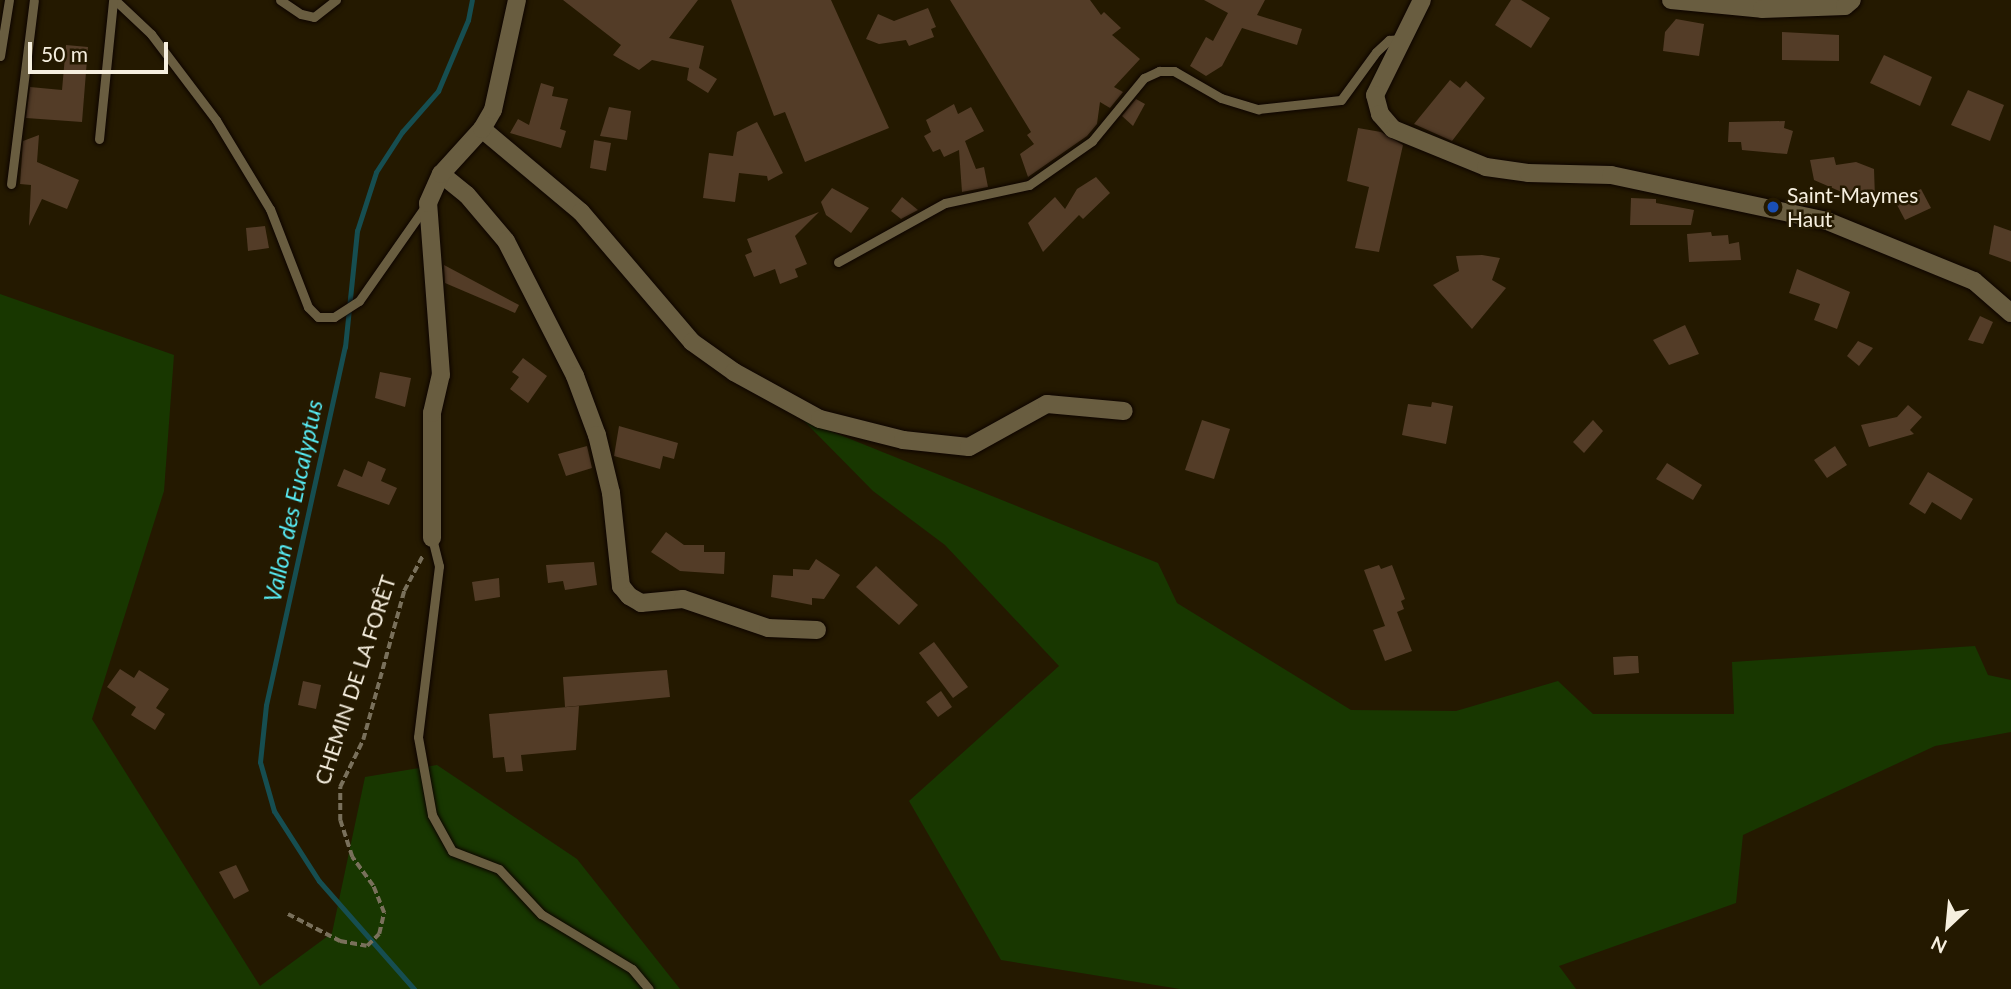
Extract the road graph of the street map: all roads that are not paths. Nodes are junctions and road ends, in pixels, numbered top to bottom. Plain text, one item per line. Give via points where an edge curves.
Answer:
1 (9, 0) edge
2 (34, 0) edge
3 (114, 0) edge
4 (280, 0) edge
5 (336, 0) edge
6 (517, 0) edge
7 (1422, 0) edge
8 (1671, 0) edge
9 (1852, 0) edge
10 (1404, 38) junction
11 (0, 56) edge
12 (482, 129) junction
13 (99, 139) dead end
14 (441, 174) junction
15 (11, 184) dead end
16 (428, 203) junction
17 (838, 262) dead end
18 (2011, 313) edge
19 (1124, 411) dead end
20 (432, 538) joint
21 (817, 630) dead end
22 (649, 989) edge

1 - 11 lane
2 - 15 lane
3 - 13 lane
3 - 16 lane via 151,34 216,120 270,209 309,307 318,317 334,317 359,301
4 - 5 lane via 314,17
6 - 12 street via 492,110
7 - 10 street
8 - 9 street via 1762,9 1845,6
10 - 17 lane via 1390,40 1376,52 1341,100 1258,110 1221,98 1174,71 1159,71 1144,78 1092,141 1029,185 945,203
10 - 18 street via 1375,95 1380,114 1393,129 1486,166 1528,173 1611,175 1827,221 1974,281
12 - 14 street
12 - 19 street via 581,212 692,342 734,372 820,419 903,440 969,447 1047,404
14 - 16 street
14 - 21 street via 467,195 506,241 575,376 597,435 611,493 621,586 629,596 641,603 684,599 768,628
16 - 20 street via 441,375 432,413
20 - 22 lane via 439,566 418,737 432,815 452,851 499,869 541,914 632,969

